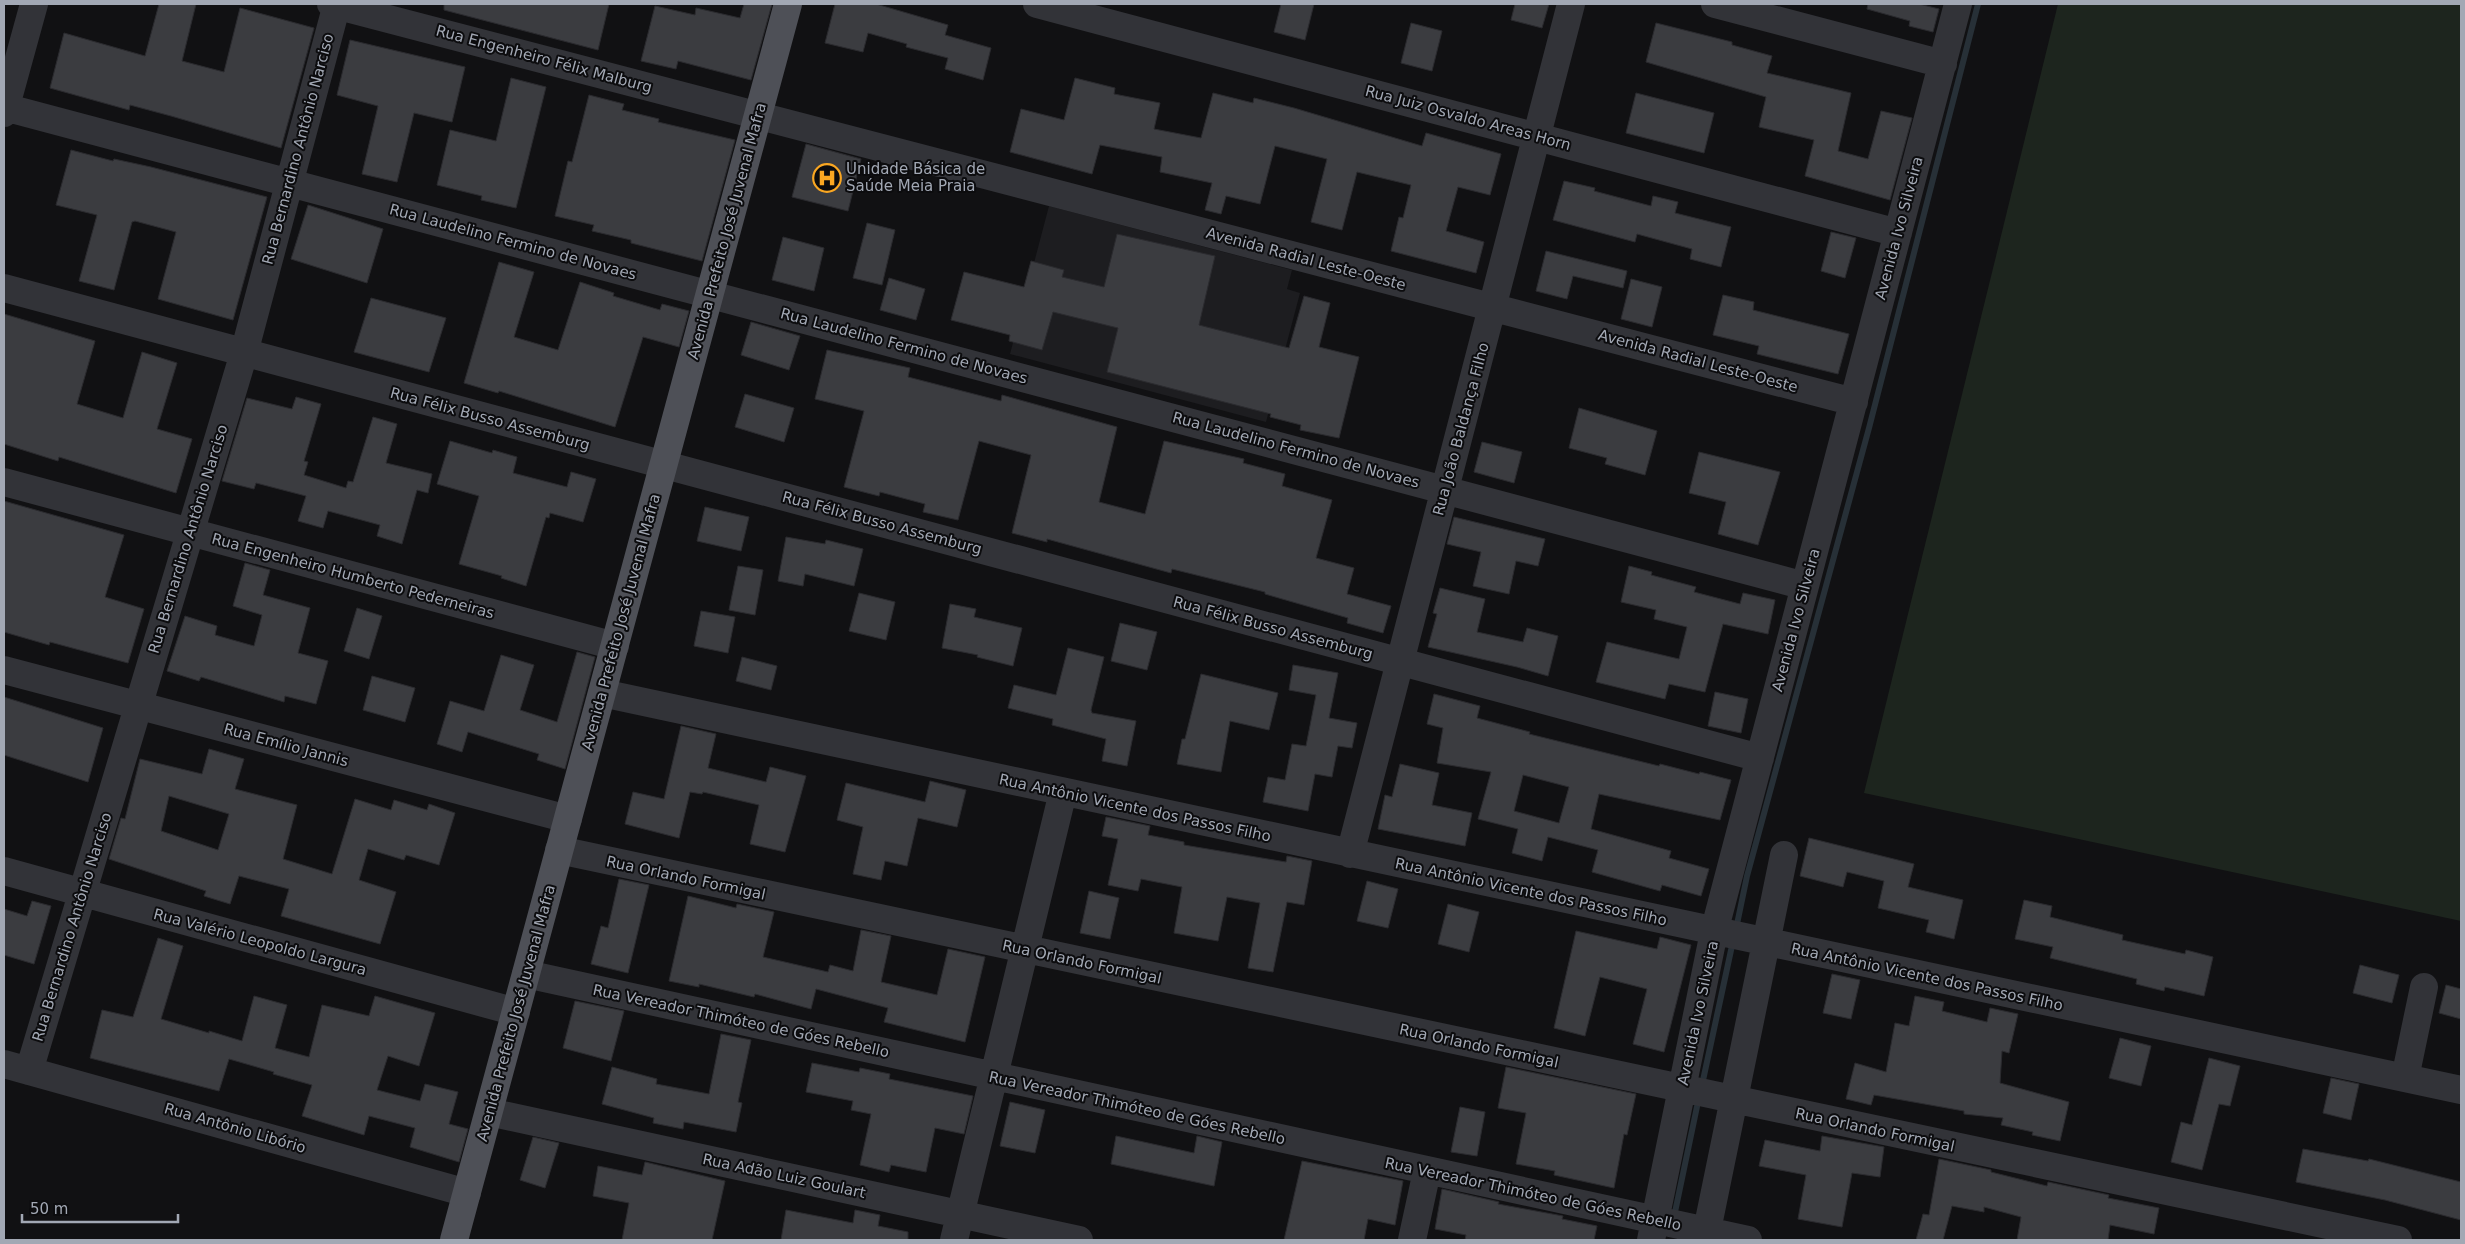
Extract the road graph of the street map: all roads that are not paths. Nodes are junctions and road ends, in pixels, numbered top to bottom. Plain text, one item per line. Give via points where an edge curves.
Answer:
1 (34, 4) edge
2 (335, 4) edge
3 (788, 4) edge
4 (1037, 4) edge
5 (1571, 4) edge
6 (1715, 4) edge
7 (1958, 4) edge
8 (1943, 64) junction
9 (4, 109) edge
10 (758, 115) junction
11 (1537, 137) junction
12 (289, 183) junction
13 (1898, 233) junction
14 (4, 288) edge
15 (710, 295) junction
16 (1492, 307) junction
17 (244, 353) junction
18 (1854, 402) junction
19 (664, 465) junction
20 (4, 482) edge
21 (1445, 490) junction
22 (190, 532) junction
23 (1805, 586) junction
24 (615, 646) junction
25 (1400, 662) junction
26 (4, 670) edge
27 (602, 693) junction
28 (138, 706) junction
29 (1760, 758) junction
30 (1063, 792) junction
31 (568, 819) junction
32 (560, 850) junction
33 (1350, 854) junction
34 (1784, 855) dead end
35 (4, 871) edge
36 (82, 893) junction
37 (1720, 933) junction
38 (1759, 941) junction
39 (1024, 950) junction
40 (526, 974) junction
41 (2424, 987) dead end
42 (516, 1012) junction
43 (16, 1068) edge
44 (993, 1077) junction
45 (2405, 1078) junction
46 (1686, 1090) junction
47 (2461, 1090) edge
48 (1726, 1098) junction
49 (489, 1112) junction
50 (1427, 1171) junction
51 (467, 1193) junction
52 (957, 1227) edge
53 (1657, 1228) edge
54 (1702, 1233) edge
55 (454, 1240) edge
56 (1079, 1240) edge
57 (1412, 1240) edge
58 (1748, 1240) edge
59 (2398, 1240) edge

1 - 9 street
2 - 10 street, Rua Engenheiro Félix Malburg
2 - 12 street, Rua Bernardino Antônio Narciso
3 - 10 main road, Avenida Prefeito José Juvenal Mafra
4 - 11 street, Rua Juiz Osvaldo Areas Horn
5 - 11 street, Rua João Baldança Filho
6 - 8 street
7 - 8 street, Avenida Ivo Silveira
8 - 13 street, Avenida Ivo Silveira
9 - 12 street, Rua Laudelino Fermino de Novaes
10 - 15 main road, Avenida Prefeito José Juvenal Mafra
10 - 16 street, Avenida Radial Leste-Oeste
11 - 13 street, Rua Juiz Osvaldo Areas Horn
11 - 16 street, Rua João Baldança Filho
12 - 15 street, Rua Laudelino Fermino de Novaes
12 - 17 street, Rua Bernardino Antônio Narciso
13 - 18 street, Avenida Ivo Silveira
14 - 17 street, Rua Félix Busso Assemburg
15 - 19 main road, Avenida Prefeito José Juvenal Mafra
15 - 21 street, Rua Laudelino Fermino de Novaes
16 - 18 street, Avenida Radial Leste-Oeste
16 - 21 street, Rua João Baldança Filho
17 - 19 street, Rua Félix Busso Assemburg
17 - 22 street, Rua Bernardino Antônio Narciso
18 - 23 street, Avenida Ivo Silveira
19 - 24 main road, Avenida Prefeito José Juvenal Mafra
19 - 25 street, Rua Félix Busso Assemburg
20 - 22 street, Rua Engenheiro Humberto Pederneiras
21 - 23 street, Rua Laudelino Fermino de Novaes
21 - 25 street, Rua João Baldança Filho
22 - 24 street, Rua Engenheiro Humberto Pederneiras
22 - 28 street, Rua Bernardino Antônio Narciso
23 - 29 street, Avenida Ivo Silveira
24 - 27 main road, Avenida Prefeito José Juvenal Mafra
25 - 29 street, Rua Félix Busso Assemburg
25 - 33 street, Rua João Baldança Filho
26 - 28 street, Rua Emílio Jannis
27 - 30 street, Rua Antônio Vicente dos Passos Filho
27 - 31 main road, Avenida Prefeito José Juvenal Mafra
28 - 31 street, Rua Emílio Jannis
28 - 36 street, Rua Bernardino Antônio Narciso
29 - 37 street, Avenida Ivo Silveira
30 - 33 street, Rua Antônio Vicente dos Passos Filho
30 - 39 street
31 - 32 main road, Avenida Prefeito José Juvenal Mafra
32 - 39 street, Rua Orlando Formigal
32 - 40 main road, Avenida Prefeito José Juvenal Mafra
33 - 37 street, Rua Antônio Vicente dos Passos Filho
34 - 38 street
35 - 36 street, Rua Valério Leopoldo Largura
36 - 42 street, Rua Valério Leopoldo Largura
36 - 43 street, Rua Bernardino Antônio Narciso
37 - 38 street, Rua Antônio Vicente dos Passos Filho
37 - 46 street, Avenida Ivo Silveira
38 - 45 street, Rua Antônio Vicente dos Passos Filho
38 - 48 street
39 - 44 street
39 - 46 street, Rua Orlando Formigal
40 - 42 main road, Avenida Prefeito José Juvenal Mafra
40 - 44 street, Rua Vereador Thimóteo de Góes Rebello
41 - 45 street
42 - 49 main road, Avenida Prefeito José Juvenal Mafra
43 - 51 street, Rua Antônio Libório
44 - 50 street, Rua Vereador Thimóteo de Góes Rebello
44 - 52 street
45 - 47 street, Rua Antônio Vicente dos Passos Filho
46 - 48 street, Rua Orlando Formigal
46 - 53 street, Avenida Ivo Silveira
48 - 54 street
48 - 59 street, Rua Orlando Formigal
49 - 51 main road, Avenida Prefeito José Juvenal Mafra
49 - 52 street, Rua Adão Luiz Goulart
50 - 53 street, Rua Vereador Thimóteo de Góes Rebello
50 - 57 street
51 - 55 main road, Avenida Prefeito José Juvenal Mafra
52 - 56 street, Rua Adão Luiz Goulart
53 - 54 street, Rua Vereador Thimóteo de Góes Rebello
54 - 58 street, Rua Vereador Thimóteo de Góes Rebello

